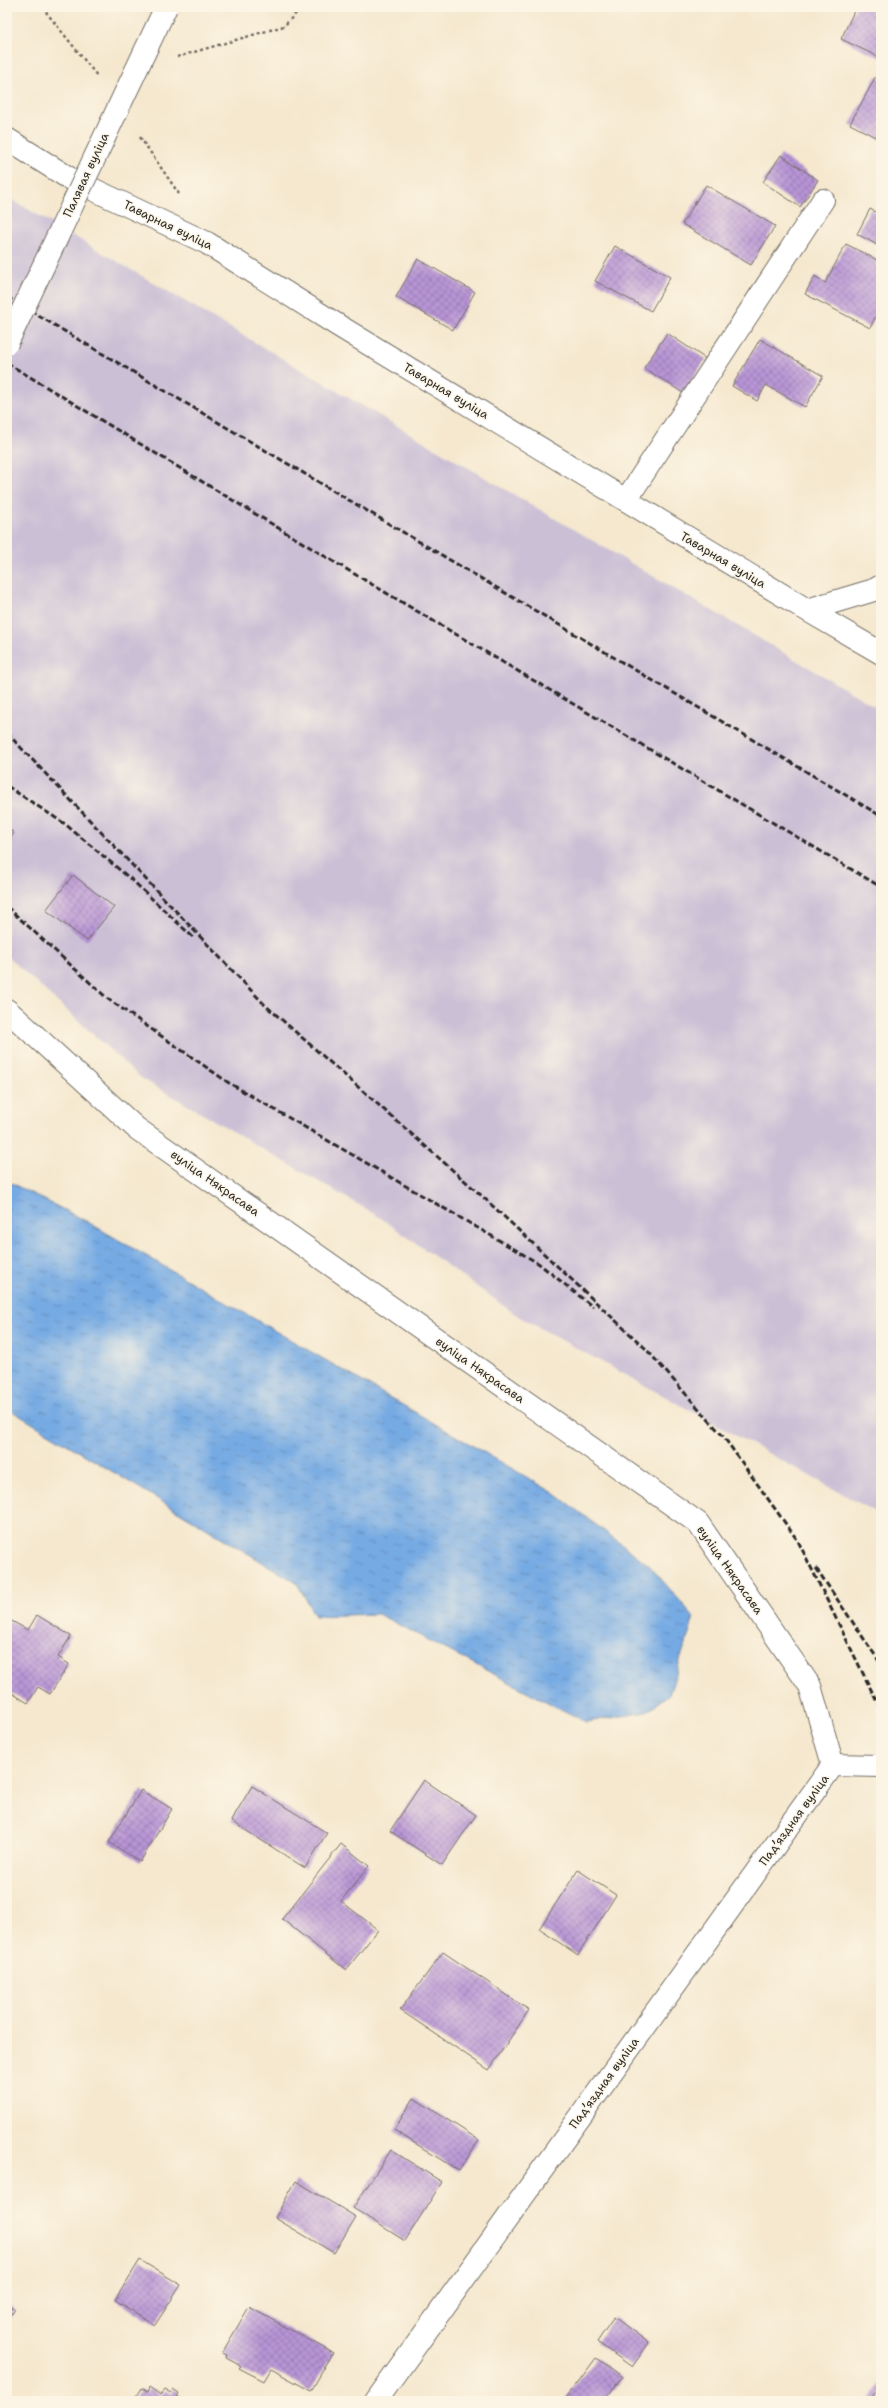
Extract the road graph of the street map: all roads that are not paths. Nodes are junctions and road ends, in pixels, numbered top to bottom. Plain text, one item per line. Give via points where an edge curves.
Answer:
1 (166, 7) edge
2 (7, 140) edge
3 (823, 200) dead end
4 (7, 343) edge
5 (626, 500) junction
6 (881, 586) edge
7 (807, 610) junction
8 (881, 653) edge
9 (7, 1010) edge
10 (833, 1765) junction
11 (881, 1766) edge
12 (376, 2401) edge

1 - 4 street, Палявая вуліца, bridge
2 - 5 street, Таварная вуліца via 69,178 207,243
3 - 5 street
5 - 7 street, Таварная вуліца
6 - 7 street
7 - 8 street, Таварная вуліца
9 - 10 street, вуліца Някрасава via 136,1128 698,1523 810,1686
10 - 11 street
10 - 12 street, Падʼяздная вуліца

